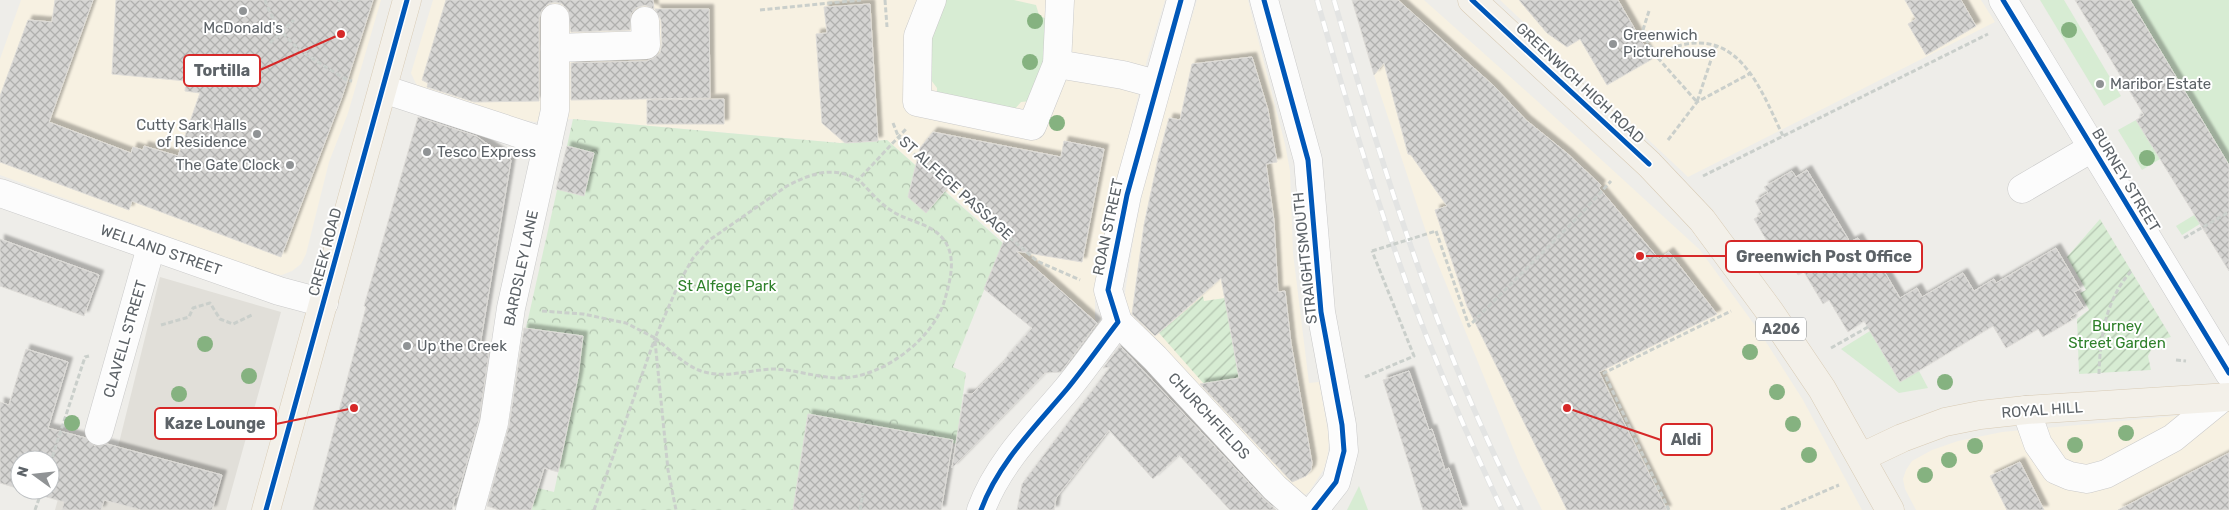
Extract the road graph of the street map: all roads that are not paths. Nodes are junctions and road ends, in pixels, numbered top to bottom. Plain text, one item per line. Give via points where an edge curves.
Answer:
1 (407, 0) edge
2 (932, 0) edge
3 (1060, 0) edge
4 (1181, 0) edge
5 (1264, 0) edge
6 (1472, 0) edge
7 (2003, 0) edge
8 (555, 18) dead end
9 (645, 21) dead end
10 (555, 48) junction
11 (1056, 64) junction
12 (1156, 84) junction
13 (383, 89) junction
14 (2092, 148) junction
15 (551, 159) junction
16 (2022, 189) dead end
17 (0, 193) edge
18 (151, 247) junction
19 (324, 303) junction
20 (1118, 322) junction
21 (2227, 389) edge
22 (2026, 410) junction
23 (100, 431) dead end
24 (1862, 457) junction
25 (266, 510) edge
26 (470, 510) edge
27 (981, 510) edge
28 (1300, 510) edge
29 (1314, 510) edge
30 (1890, 510) edge

1 - 13 main road, CREEK ROAD
2 - 11 street via 918,36 917,102 1032,126
3 - 11 street
4 - 12 street, ROAN STREET
5 - 29 street, STRAIGHTSMOUTH via 1308,160 1321,312 1342,425 1344,451 1336,482
6 - 24 main road, GREENWICH HIGH ROAD / A206 via 1649,164 1702,220 1765,304 1822,389
7 - 14 street, BURNEY STREET
8 - 10 street, BARDSLEY LANE
9 - 10 street via 646,44
10 - 15 street, BARDSLEY LANE
11 - 12 street
12 - 20 street, ROAN STREET via 1127,195 1108,290
13 - 15 street
13 - 19 main road, CREEK ROAD
14 - 16 street
14 - 21 street, BURNEY STREET
15 - 26 street, BARDSLEY LANE via 511,308 494,423
17 - 18 street, WELLAND STREET
18 - 19 street, WELLAND STREET
18 - 23 street, CLAVELL STREET
19 - 25 main road, CREEK ROAD
20 - 27 street via 1008,460 989,489
20 - 28 street, CHURCHFIELDS
21 - 22 main road, ROYAL HILL
21 - 22 street via 2173,438 2106,474 2087,479 2056,470 2038,444
22 - 24 main road, ROYAL HILL via 1945,422
24 - 30 main road, GREENWICH HIGH ROAD / A206

